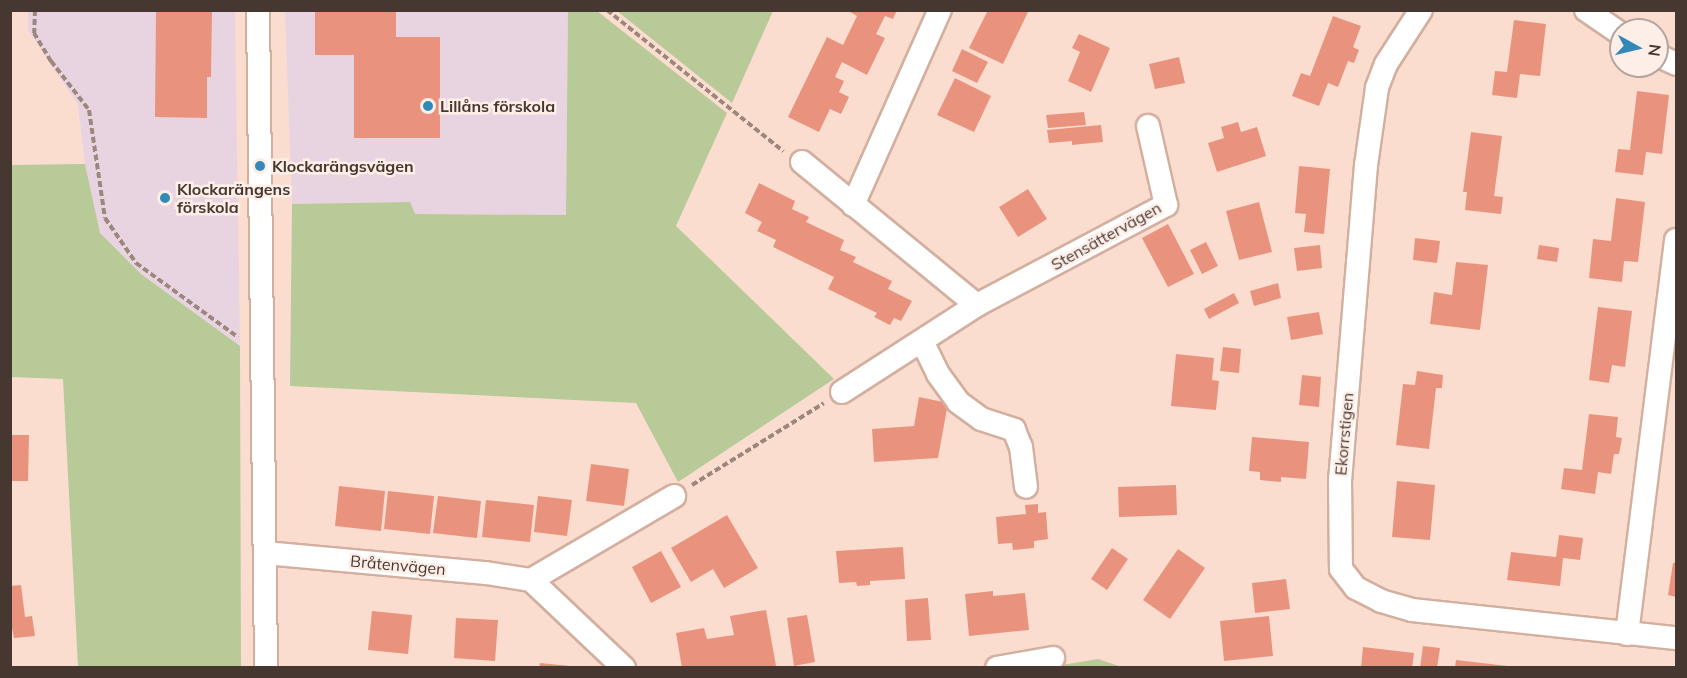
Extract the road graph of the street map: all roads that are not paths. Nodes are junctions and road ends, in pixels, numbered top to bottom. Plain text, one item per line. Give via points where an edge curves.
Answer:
1 (258, 10) edge
2 (940, 10) edge
3 (1421, 10) edge
4 (1586, 10) edge
5 (1609, 26) edge
6 (1148, 126) dead end
7 (802, 162) road end
8 (853, 205) junction
9 (1677, 240) edge
10 (977, 305) junction
11 (922, 341) junction
12 (842, 392) road end
13 (1026, 487) dead end
14 (674, 496) road end
15 (265, 553) junction
16 (531, 580) junction
17 (1627, 634) junction
18 (1677, 639) edge
19 (1053, 658) dead end
20 (267, 668) edge
21 (624, 668) edge
22 (997, 668) edge

1 - 15 street
2 - 8 street
3 - 17 street, Ekorrstigen via 1386,64 1375,99 1340,479 1341,569 1356,588 1381,602 1412,610
4 - 5 street
6 - 10 street, Stensättervägen via 1167,205
7 - 8 street
8 - 10 street
9 - 17 street
10 - 11 street, Stensättervägen
11 - 12 street, Stensättervägen
11 - 13 street via 958,402 981,419 1014,430 1021,447
14 - 16 street
15 - 16 street, Bråtenvägen
15 - 20 street
16 - 21 street
17 - 18 street, Ekorrstigen
19 - 22 street

